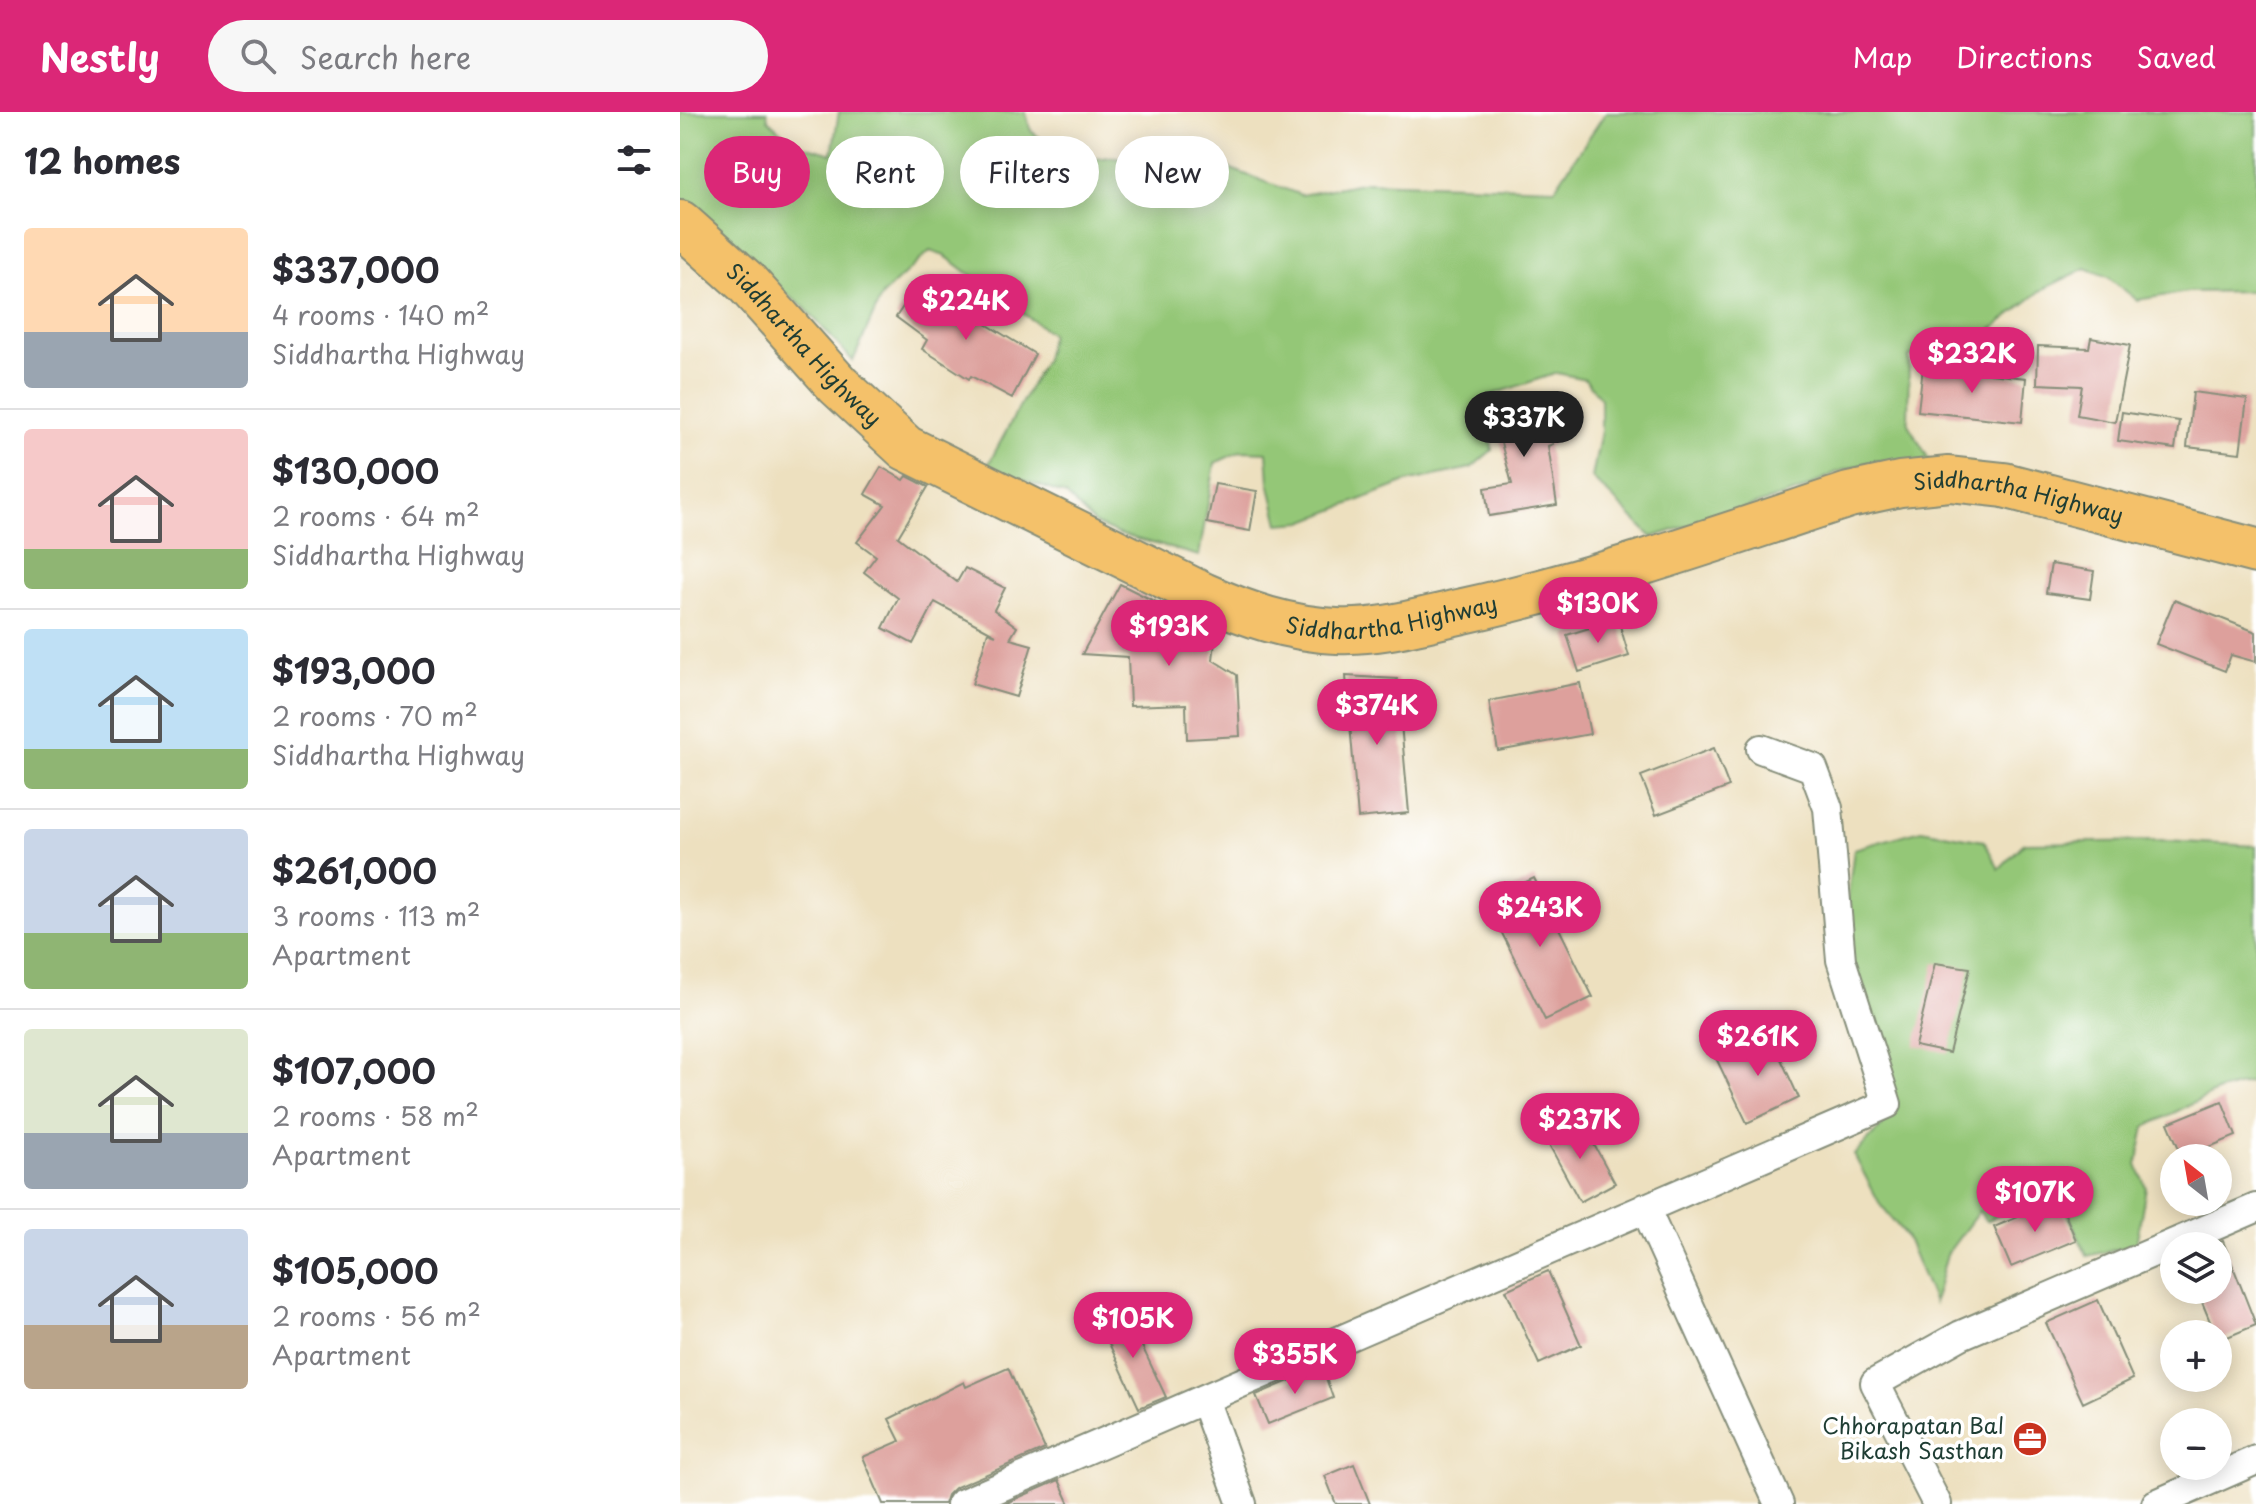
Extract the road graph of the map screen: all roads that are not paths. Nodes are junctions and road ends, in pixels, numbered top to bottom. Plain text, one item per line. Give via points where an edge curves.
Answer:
1 (680, 223) edge
2 (2256, 551) edge
3 (1761, 749) dead end
4 (1645, 1208) junction
5 (2256, 1208) edge
6 (1204, 1399) junction
7 (2256, 1460) edge
8 (961, 1504) edge
9 (1242, 1504) edge
10 (1779, 1504) edge
11 (1937, 1504) edge
12 (2156, 1504) edge

1 - 2 highway, Siddhartha Highway via 746,282 838,385 906,448 1247,615 1290,626 1338,631 1387,628 1511,601 1849,495 1949,479 2004,485
3 - 4 street via 1813,768 1828,808 1841,960 1887,1104
4 - 6 street
4 - 10 street
5 - 11 street via 1961,1335 1875,1383
6 - 8 street
6 - 9 street
7 - 12 street

